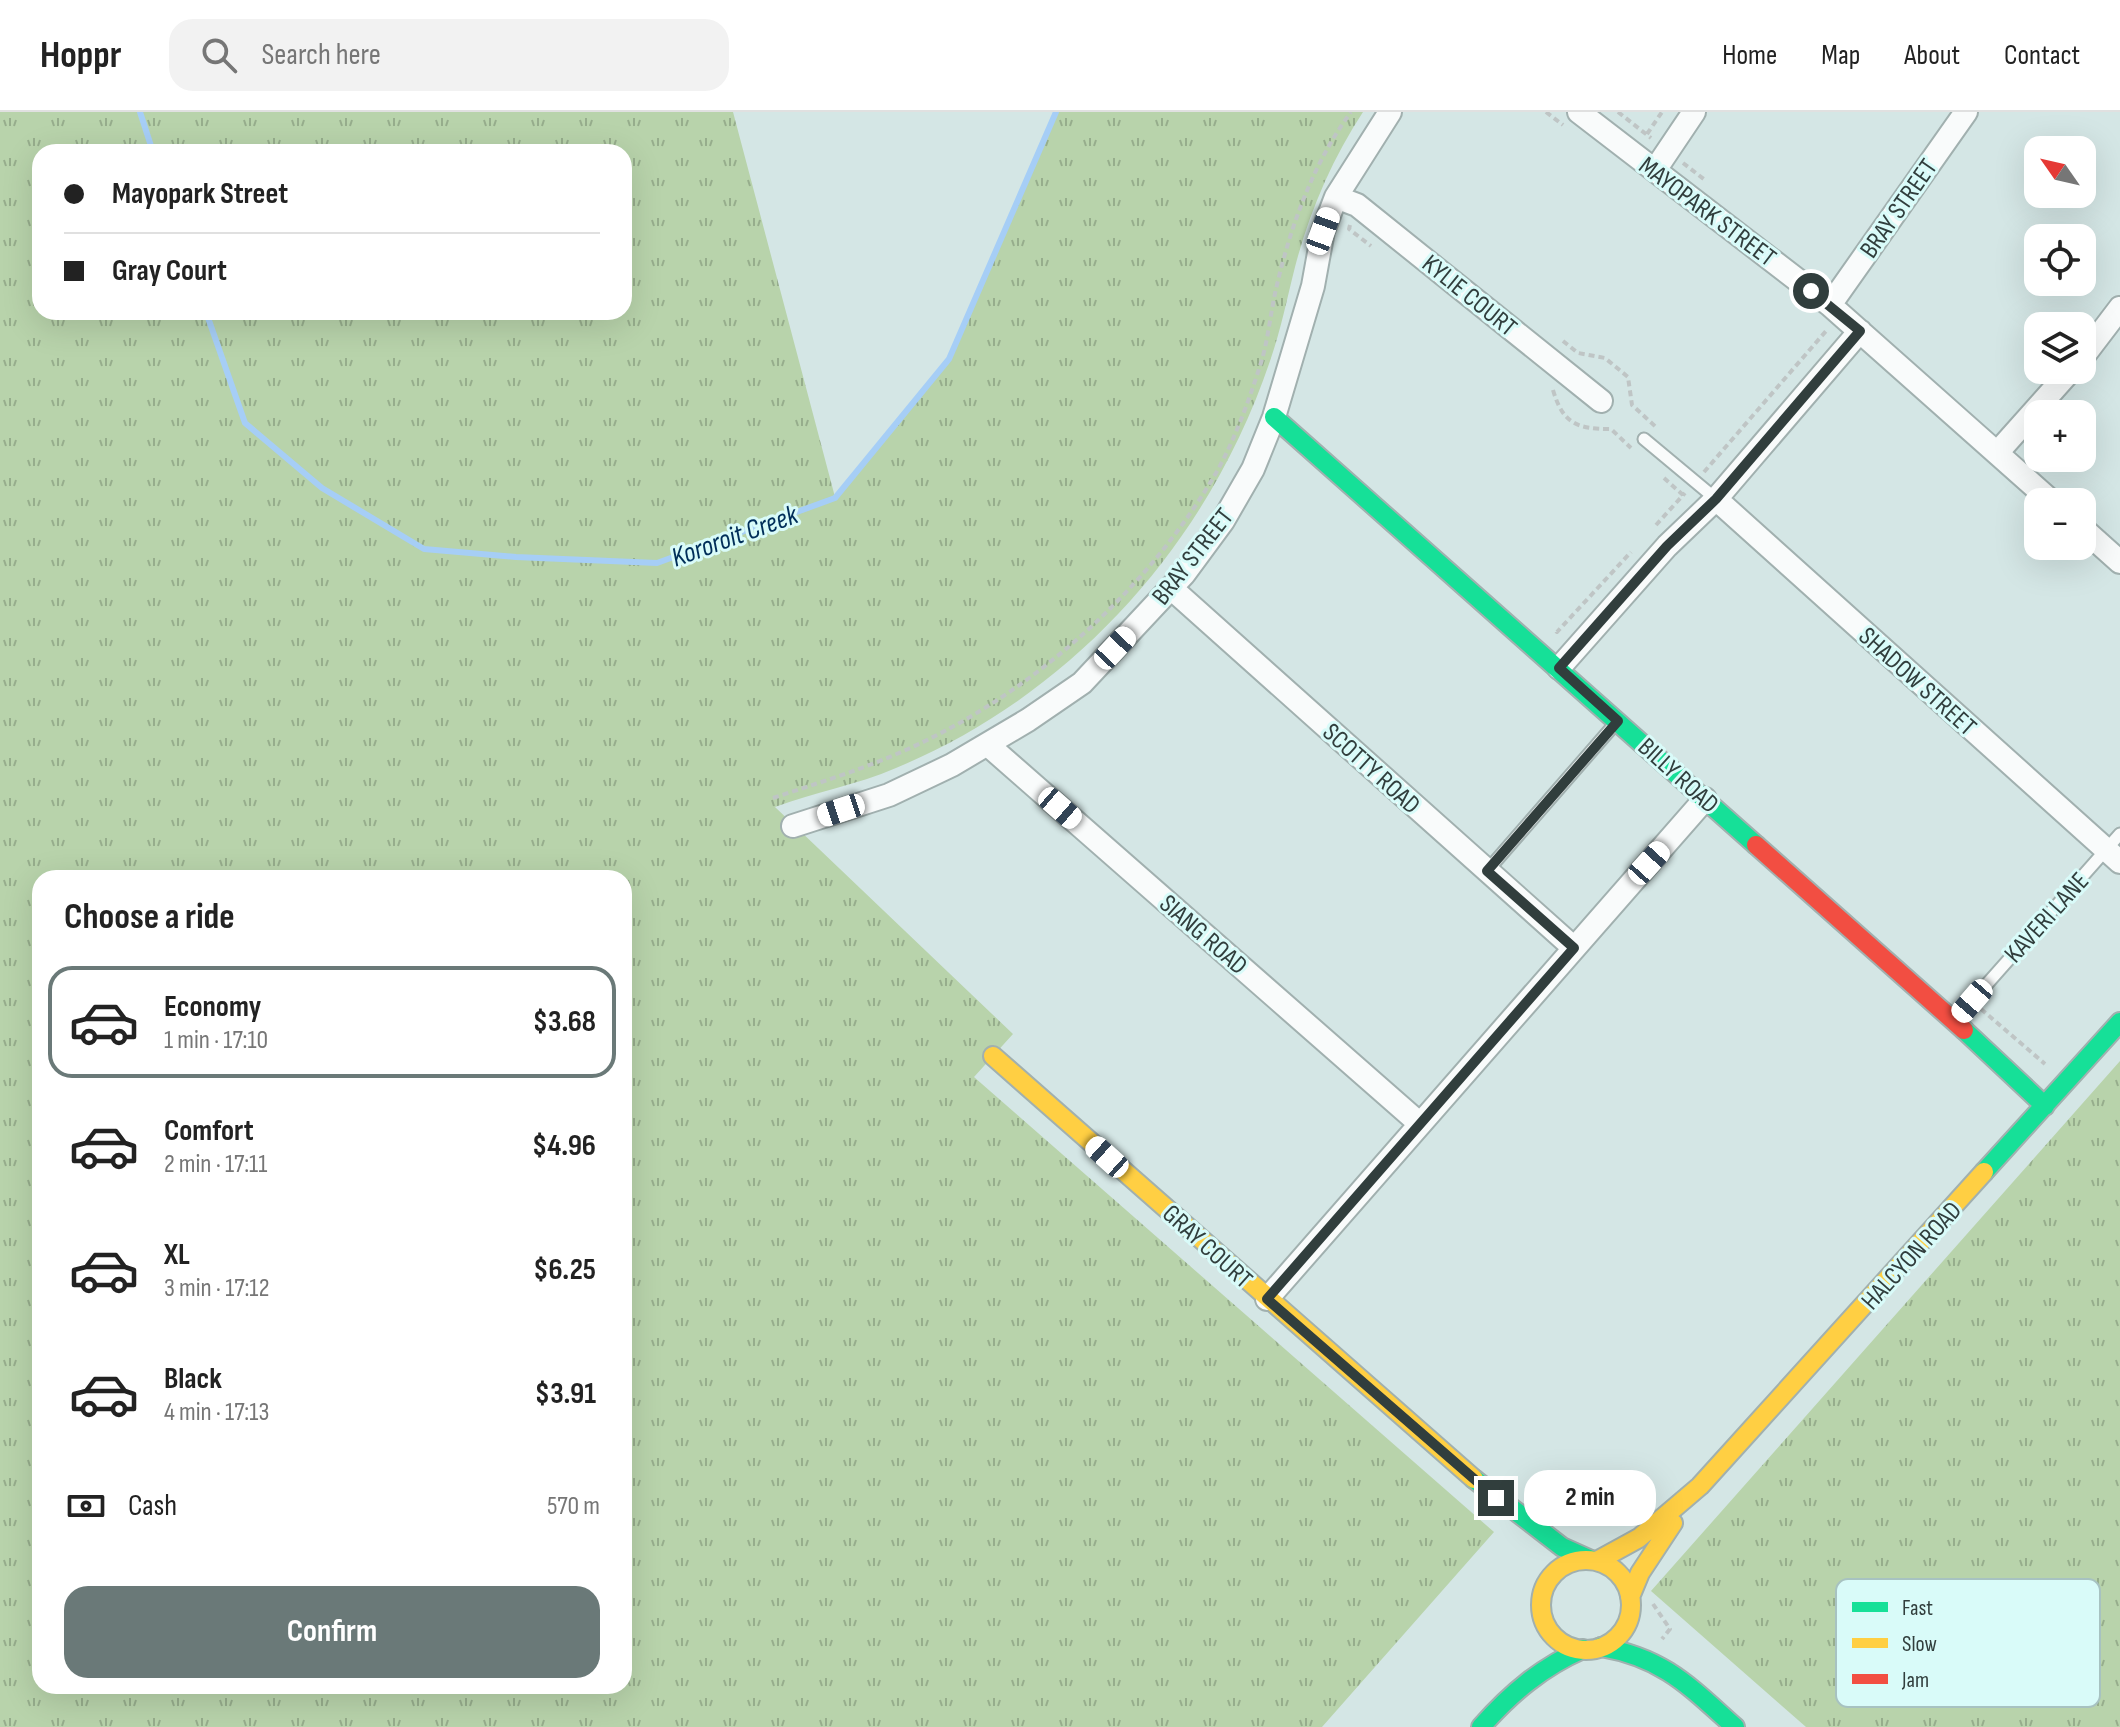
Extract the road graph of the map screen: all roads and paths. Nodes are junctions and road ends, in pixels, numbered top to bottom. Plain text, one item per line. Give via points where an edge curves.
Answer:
1 (1351, 112) edge
2 (1390, 112) edge
3 (1579, 112) edge
4 (1662, 112) edge
5 (1694, 112) edge
6 (1966, 112) edge
7 (1647, 134) dead end
8 (1655, 170) junction
9 (1336, 197) junction
10 (1830, 305) junction
11 (2120, 308) edge
12 (1826, 331) dead end
13 (1860, 331) junction
14 (2096, 340) edge
15 (2059, 384) edge
16 (1601, 401) dead end
17 (1274, 417) junction
18 (1644, 439) dead end
19 (1997, 453) junction
20 (1694, 483) junction
21 (2036, 488) edge
22 (1716, 499) junction
23 (1654, 528) dead end
24 (2096, 541) edge
25 (1632, 551) dead end
26 (2120, 562) edge
27 (1171, 588) junction
28 (1549, 625) dead end
29 (1559, 668) junction
30 (1618, 721) junction
31 (988, 745) junction
32 (773, 798) dead end
33 (1705, 799) junction
34 (793, 826) dead end
35 (2115, 848) edge
36 (1487, 871) junction
37 (1574, 948) junction
38 (1954, 1021) junction
39 (2120, 1022) edge
40 (993, 1056) dead end
41 (2045, 1106) junction
42 (1419, 1123) junction
43 (1267, 1299) junction
44 (1700, 1486) junction
45 (1496, 1498) junction
46 (1532, 1546) dead end
47 (1594, 1560) junction
48 (1541, 1567) dead end
49 (1630, 1604) junction
50 (1542, 1610) junction
51 (1538, 1640) dead end
52 (1592, 1648) junction
53 (1527, 1662) dead end
54 (1690, 1687) junction
55 (1508, 1696) junction
56 (1481, 1727) edge
57 (1735, 1727) edge

1 - 32 path via 1313,178 1289,237 1262,361 1243,416 1217,471 1179,531 1120,598 995,703 866,768
2 - 9 street, BRAY STREET
3 - 8 street, MAYOPARK STREET
4 - 7 path
5 - 8 street
6 - 10 street, BRAY STREET
8 - 10 street, MAYOPARK STREET
9 - 16 street, KYLIE COURT via 1357,205
9 - 17 street, BRAY STREET
10 - 13 street, MAYOPARK STREET
11 - 14 street
12 - 20 path
13 - 19 street, MAYOPARK STREET
13 - 22 street
15 - 19 street
17 - 27 street, BRAY STREET via 1253,469 1223,521
17 - 29 street, BILLY ROAD
18 - 20 lane
19 - 21 street, MAYOPARK STREET
20 - 22 lane
20 - 23 path
22 - 29 street
22 - 35 street, SHADOW STREET
24 - 26 street
25 - 28 path via 1557,632
27 - 31 street, BRAY STREET via 1082,683
27 - 36 street, SCOTTY ROAD
29 - 30 street, BILLY ROAD
30 - 33 street, BILLY ROAD
30 - 36 lane
31 - 34 street, BRAY STREET via 889,795
31 - 42 street, SIANG ROAD
33 - 37 street
33 - 38 street, BILLY ROAD
35 - 38 lane, KAVERI LANE
36 - 37 street, SCOTTY ROAD
37 - 42 street
38 - 41 street, BILLY ROAD
39 - 41 street, HALCYON ROAD
40 - 43 street, GRAY COURT
41 - 44 street, HALCYON ROAD
42 - 43 street
43 - 45 street, GRAY COURT
44 - 47 street via 1629,1546
44 - 49 street via 1640,1573
45 - 46 street
45 - 47 street via 1562,1547
47 - 49 street via 1617,1571
47 - 50 street via 1576,1561 1552,1575 1544,1588
48 - 50 street
49 - 52 street via 1617,1637
49 - 54 street via 1650,1641
50 - 51 street
50 - 52 street via 1549,1631 1561,1642
52 - 54 street via 1635,1654
52 - 55 street via 1555,1660
53 - 55 street
54 - 57 street
55 - 56 street

